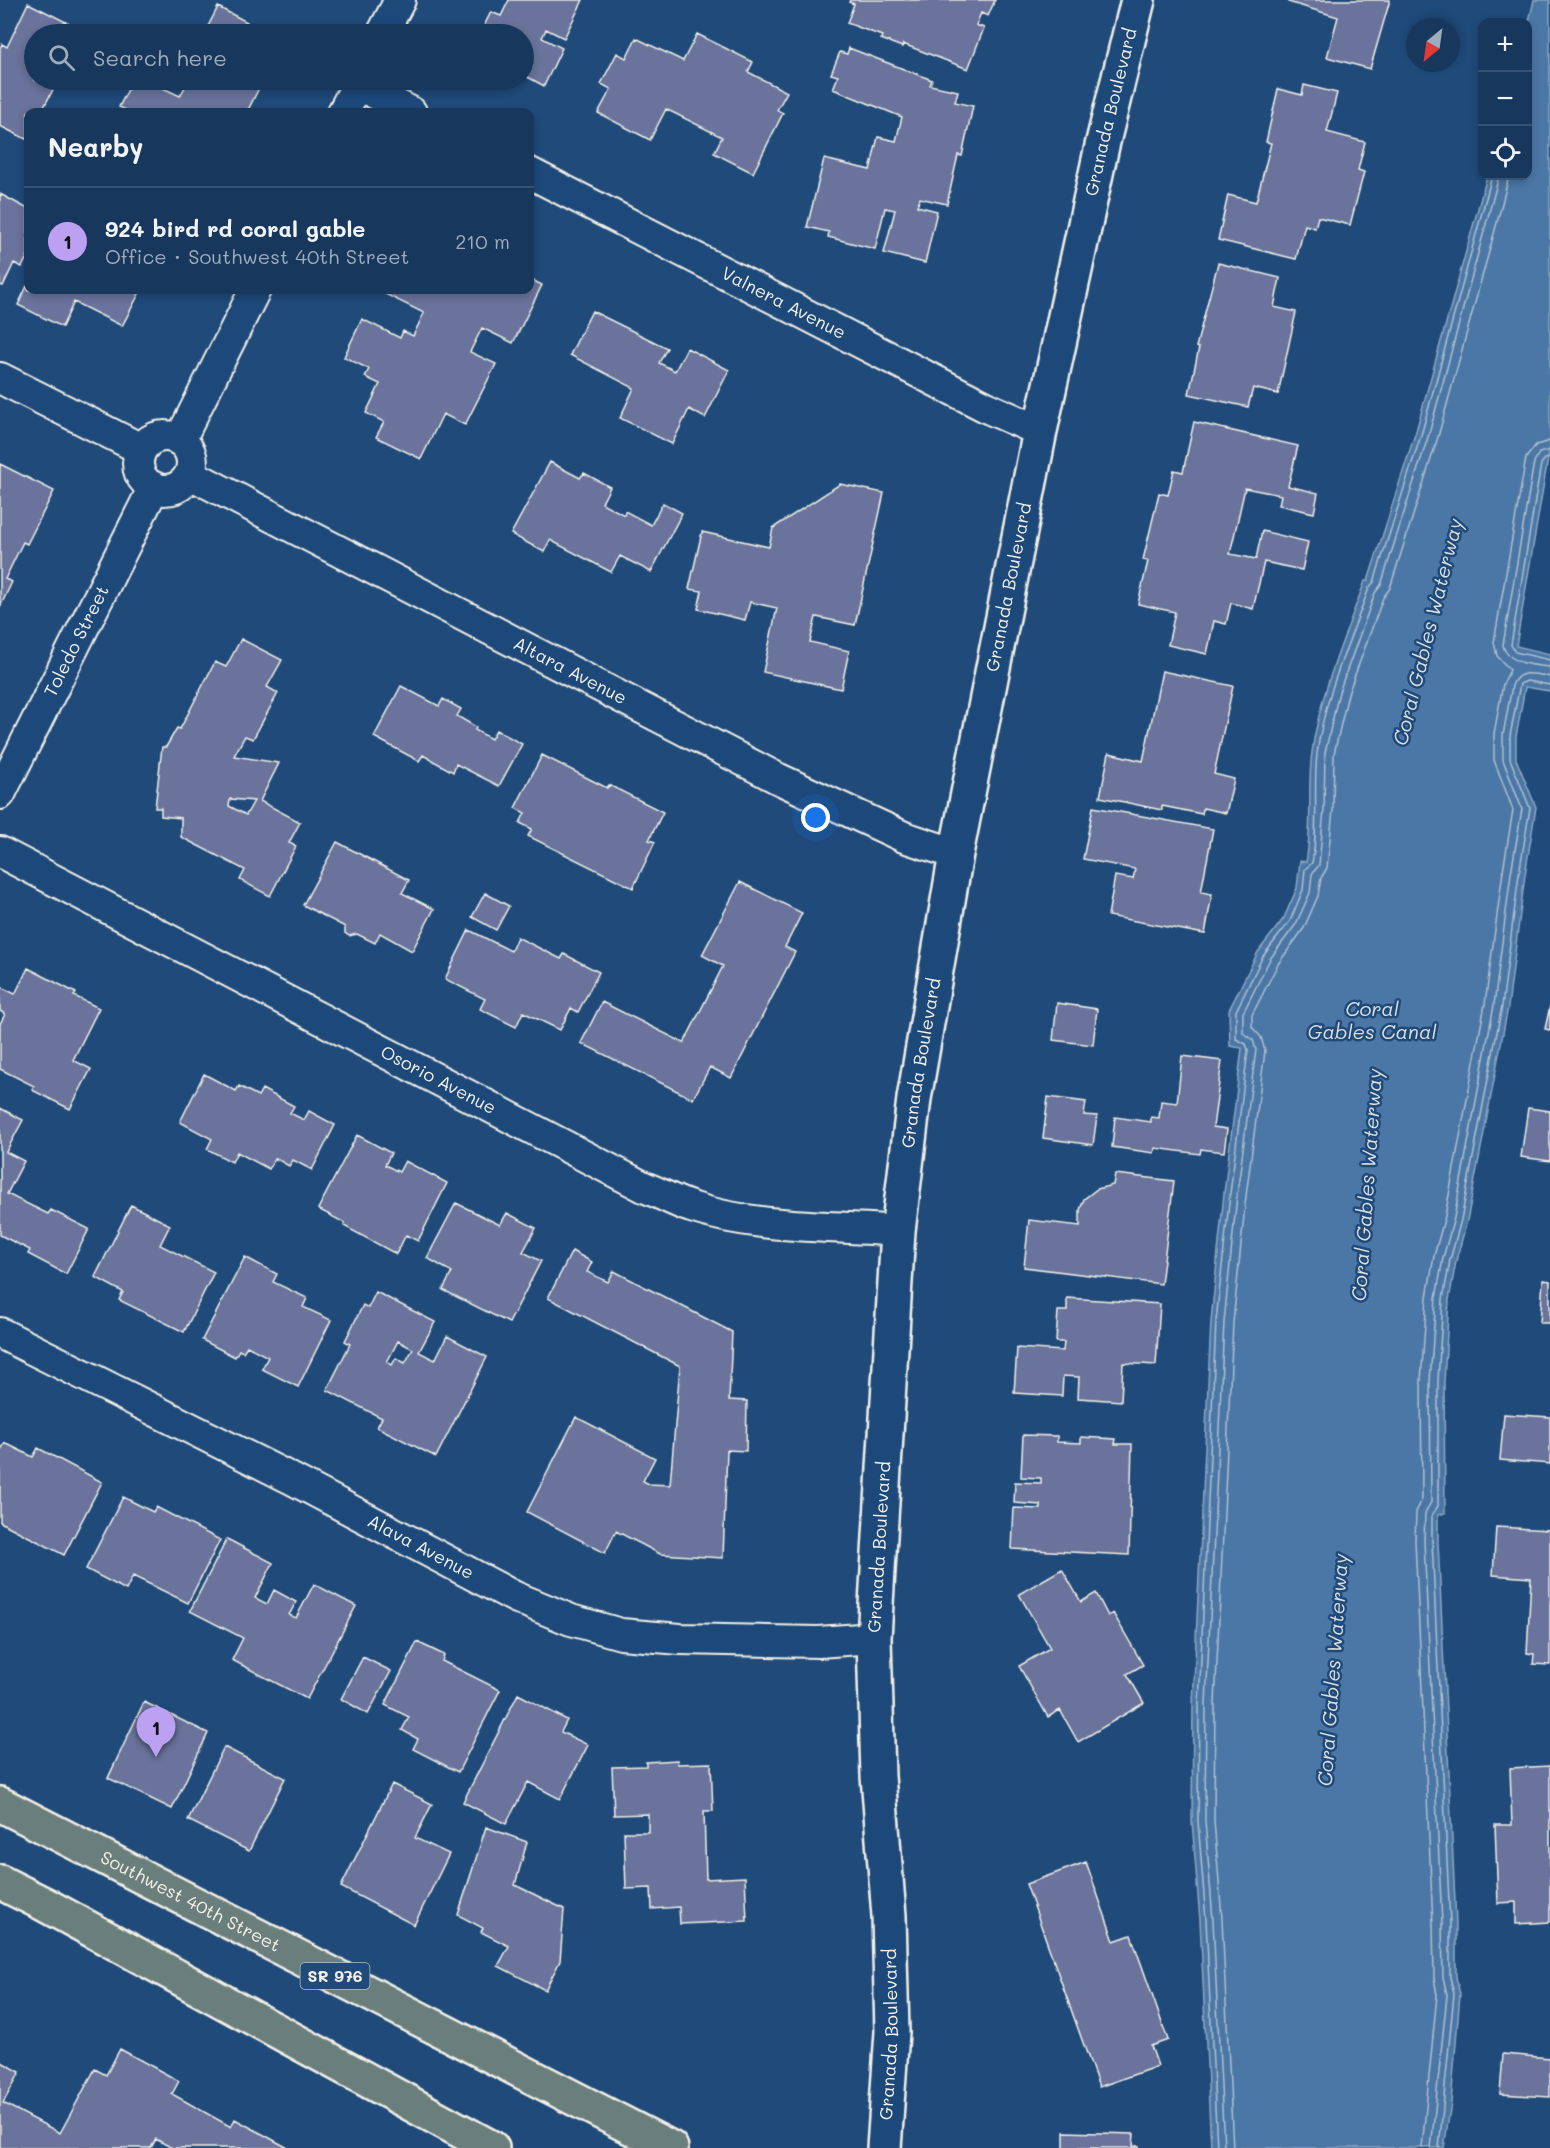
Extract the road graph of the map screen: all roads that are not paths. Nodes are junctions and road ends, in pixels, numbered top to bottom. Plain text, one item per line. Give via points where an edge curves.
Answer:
1 (400, 0) edge
2 (1138, 0) edge
3 (387, 24) edge
4 (354, 90) edge
5 (372, 90) edge
6 (345, 108) edge
7 (404, 108) edge
8 (534, 175) edge
9 (253, 294) edge
10 (0, 378) edge
11 (1040, 431) junction
12 (180, 440) junction
13 (141, 449) junction
14 (190, 474) junction
15 (153, 487) junction
16 (0, 794) edge
17 (0, 852) edge
18 (956, 854) junction
19 (898, 1231) junction
20 (0, 1333) edge
21 (874, 1638) junction
22 (0, 1804) edge
23 (0, 1882) edge
24 (492, 2148) edge
25 (671, 2148) edge
26 (884, 2148) edge

1 - 3 street
2 - 11 street, Granada Boulevard
4 - 6 street
5 - 7 street
8 - 11 street, Valnera Avenue
9 - 12 street
10 - 13 street
11 - 18 street, Granada Boulevard
12 - 13 street via 159,436
12 - 14 street via 190,452
13 - 15 street via 141,475
14 - 15 street via 178,486 162,490
14 - 18 street, Altara Avenue via 777,778 894,832
15 - 16 street, Toledo Street
17 - 19 street, Osorio Avenue via 690,1207 763,1222
18 - 19 street, Granada Boulevard via 914,1099
19 - 21 street, Granada Boulevard
20 - 21 street, Alava Avenue via 290,1478 515,1597 570,1620 621,1634 680,1639 818,1642
21 - 26 street, Granada Boulevard via 892,2020
22 - 25 main road, Southwest 40th Street / SR 976
23 - 24 main road

